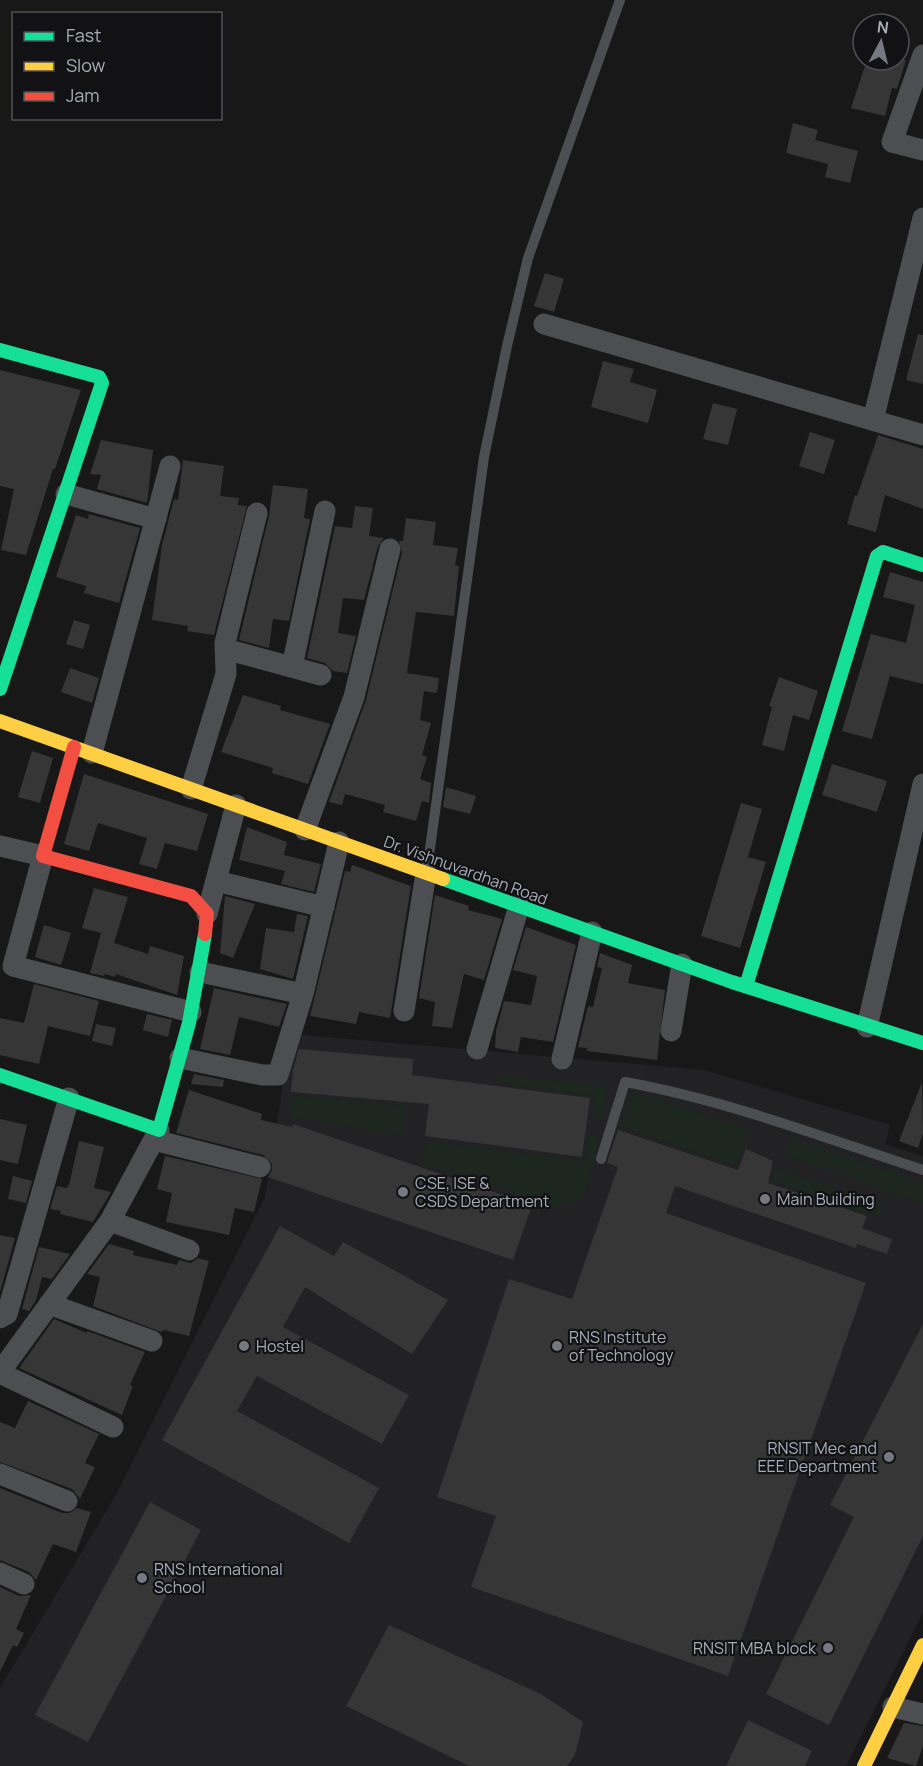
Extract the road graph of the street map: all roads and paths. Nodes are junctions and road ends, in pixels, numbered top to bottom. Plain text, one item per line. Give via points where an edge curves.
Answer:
1 (620, 0) edge
2 (923, 55) edge
3 (923, 150) edge
4 (923, 218) edge
5 (544, 324) dead end
6 (0, 350) edge
7 (873, 420) junction
8 (923, 435) edge
9 (171, 466) dead end
10 (66, 494) junction
11 (325, 511) dead end
12 (257, 513) dead end
13 (156, 519) junction
14 (390, 549) dead end
15 (923, 565) edge
16 (225, 649) junction
17 (292, 667) junction
18 (321, 675) dead end
19 (0, 689) edge
20 (0, 721) edge
21 (83, 750) junction
22 (923, 784) edge
23 (191, 789) junction
24 (236, 805) junction
25 (305, 830) junction
26 (339, 842) junction
27 (0, 846) edge
28 (43, 856) junction
29 (426, 873) junction
30 (216, 881) junction
31 (519, 906) junction
32 (324, 907) junction
33 (207, 914) junction
34 (592, 932) junction
35 (682, 964) junction
36 (200, 972) junction
37 (746, 986) junction
38 (303, 994) junction
39 (404, 1011) dead end
40 (191, 1012) junction
41 (867, 1027) junction
42 (670, 1030) dead end
43 (923, 1043) edge
44 (477, 1049) dead end
45 (180, 1058) junction
46 (562, 1059) dead end
47 (0, 1075) edge
48 (69, 1098) junction
49 (156, 1135) junction
50 (601, 1159) dead end
51 (260, 1167) dead end
52 (923, 1170) edge
53 (110, 1221) junction
54 (189, 1250) dead end
55 (50, 1304) junction
56 (0, 1318) edge
57 (152, 1341) dead end
58 (0, 1372) edge
59 (113, 1427) dead end
60 (0, 1474) edge
61 (67, 1501) dead end
62 (0, 1573) edge
63 (24, 1584) dead end
64 (923, 1645) edge
65 (893, 1707) junction
66 (923, 1714) edge
67 (864, 1766) edge

1 - 29 lane via 528,258 507,346 484,457
2 - 3 street via 892,142
4 - 7 street
5 - 7 street
6 - 10 street via 101,380
7 - 8 street
9 - 13 street
10 - 13 street
10 - 19 street
11 - 17 street
12 - 16 street
13 - 21 street
14 - 25 street via 354,697
15 - 37 street via 883,552 877,556
16 - 17 street
16 - 23 street via 226,674
17 - 18 street
20 - 21 street, Dr. Vishnuvardhan Road
21 - 23 street, Dr. Vishnuvardhan Road
21 - 28 street
22 - 41 street
23 - 24 street, Dr. Vishnuvardhan Road
24 - 25 street, Dr. Vishnuvardhan Road
24 - 30 street
25 - 26 street, Dr. Vishnuvardhan Road
26 - 29 street, Dr. Vishnuvardhan Road
26 - 32 street
27 - 28 street
28 - 33 street via 191,896
28 - 40 street via 13,966
29 - 31 street, Dr. Vishnuvardhan Road
29 - 39 street
30 - 32 street
30 - 33 street
31 - 34 street, Dr. Vishnuvardhan Road
31 - 44 street
32 - 38 street
33 - 36 street
34 - 35 street, Dr. Vishnuvardhan Road
34 - 46 street
35 - 37 street, Dr. Vishnuvardhan Road
35 - 42 street
36 - 38 street
36 - 40 street
37 - 41 street, Dr. Vishnuvardhan Road
38 - 45 street via 278,1075
40 - 45 street
41 - 43 street, Dr. Vishnuvardhan Road
45 - 49 street
47 - 48 street
48 - 49 street
48 - 56 street via 7,1314
49 - 51 street
49 - 53 street
50 - 52 lane via 625,1082 774,1121
53 - 54 street
53 - 55 street
55 - 57 street
55 - 58 street
58 - 59 street
60 - 61 street
62 - 63 street
64 - 65 street
65 - 66 street
65 - 67 street

